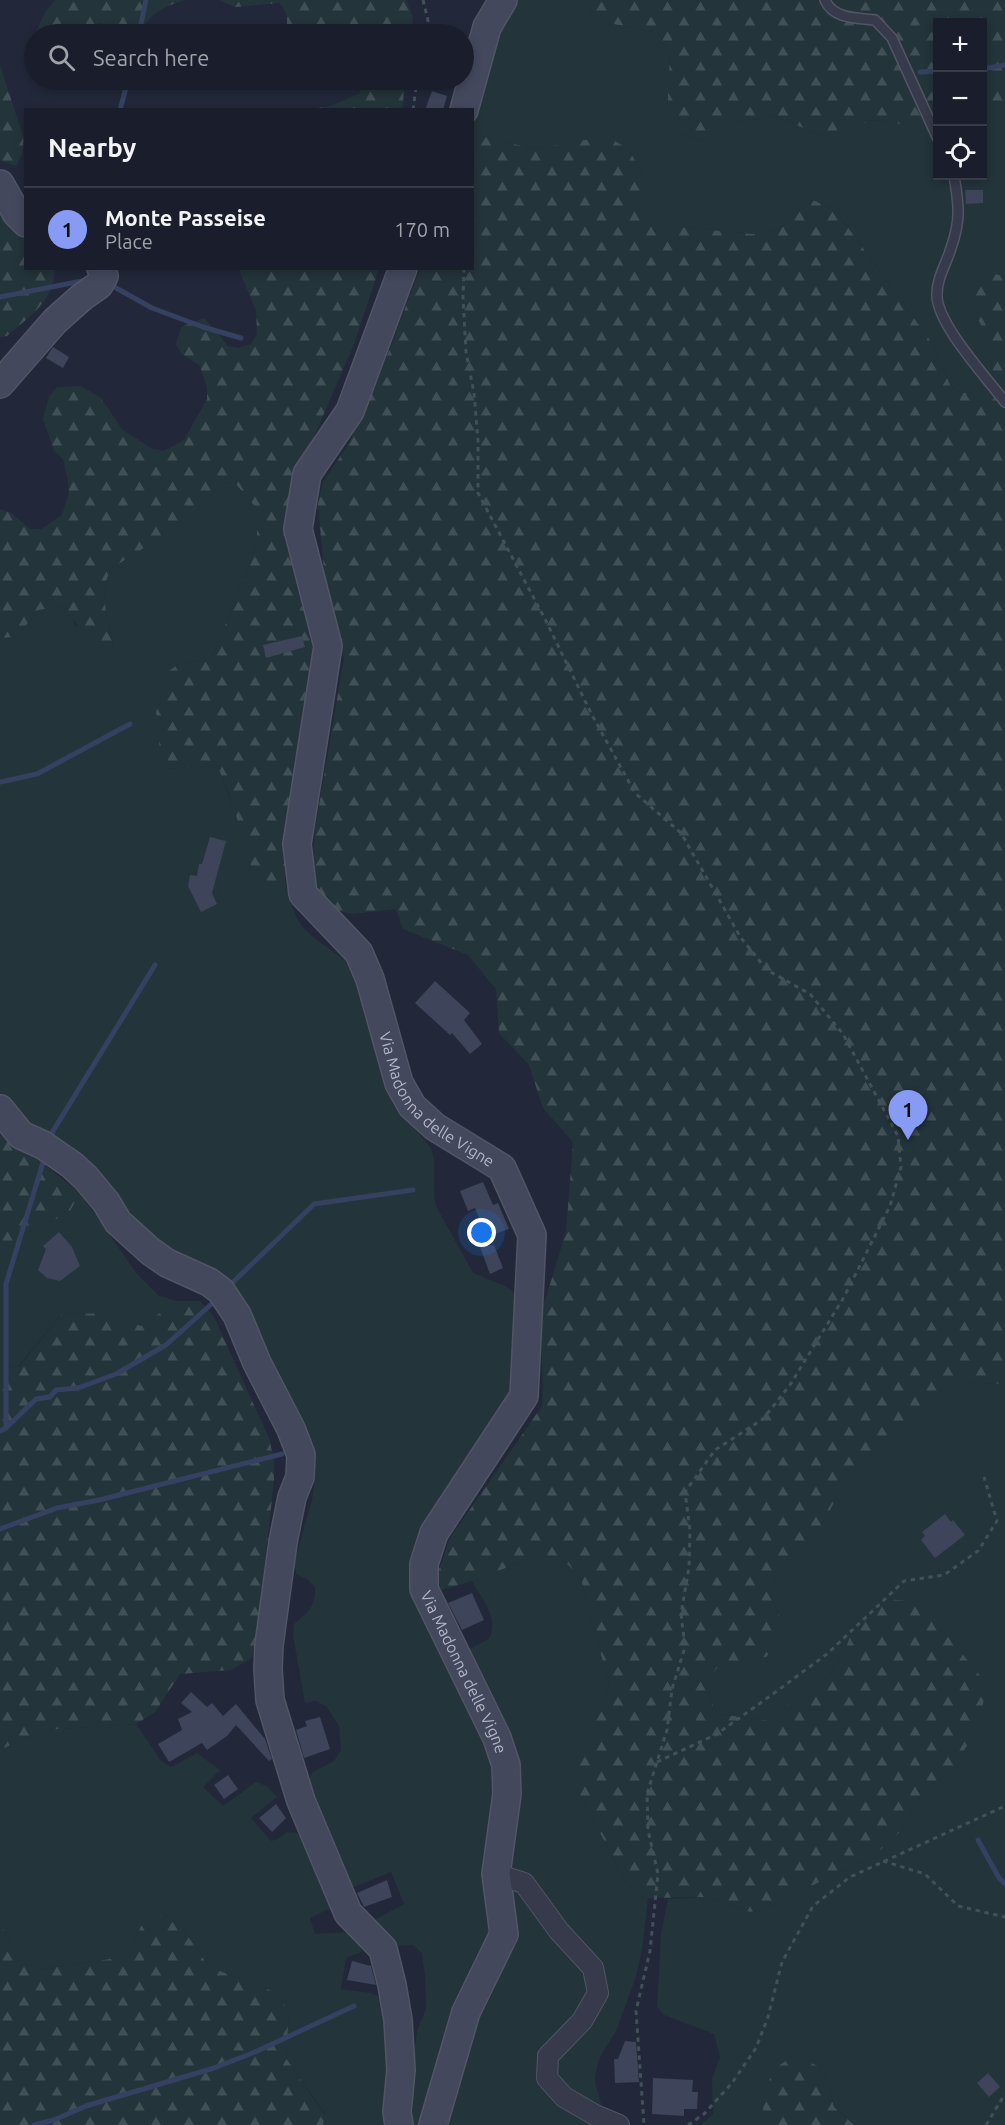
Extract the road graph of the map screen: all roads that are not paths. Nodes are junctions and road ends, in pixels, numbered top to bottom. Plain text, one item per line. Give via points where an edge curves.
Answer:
1 (503, 0) edge
2 (825, 0) edge
3 (474, 75) edge
4 (470, 90) edge
5 (465, 108) edge
6 (933, 128) edge
7 (955, 180) edge
8 (0, 184) edge
9 (24, 221) edge
10 (102, 270) edge
11 (401, 270) edge
12 (0, 384) edge
13 (1005, 402) edge
14 (0, 1109) edge
15 (496, 1874) junction
16 (399, 2125) edge
17 (433, 2125) edge
18 (619, 2125) edge

1 - 3 street via 488,27
2 - 6 lane via 830,10 875,20 892,38
4 - 5 street
7 - 13 lane via 960,210 952,248 939,278 937,298 945,322
8 - 9 street
10 - 12 street via 104,276 99,285 55,321
11 - 15 street, Via Madonna delle Vigne via 350,411 307,474 298,529 328,646 297,844 303,894 359,953 399,1083 412,1106 435,1127 502,1168 531,1235 524,1396 434,1533 424,1564 424,1589 497,1738 506,1765 507,1794
14 - 16 street via 21,1135 43,1144 79,1171 118,1222 150,1251 221,1291 237,1315 301,1455 268,1657 270,1700 301,1802 348,1913 383,1948 398,2020
15 - 17 street, Via Madonna delle Vigne via 504,1934 466,2012
15 - 18 street via 524,1882 559,1931 593,1968 598,1993 582,2021 548,2055 547,2078 564,2097

